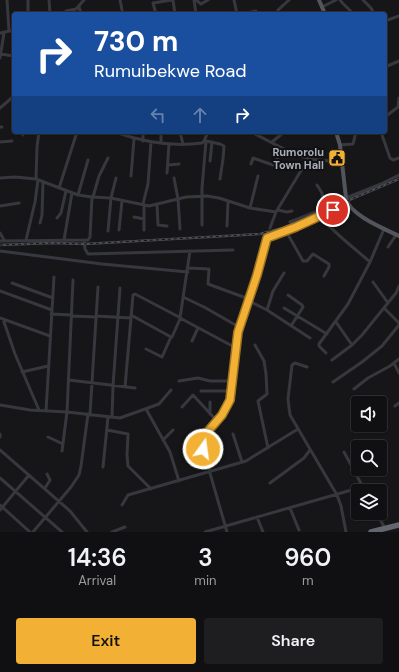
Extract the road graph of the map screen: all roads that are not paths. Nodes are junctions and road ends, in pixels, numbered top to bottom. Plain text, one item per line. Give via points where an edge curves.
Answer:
1 (7, 0) edge
2 (28, 0) edge
3 (49, 0) edge
4 (84, 0) edge
5 (120, 0) edge
6 (173, 0) edge
7 (195, 0) edge
8 (208, 0) edge
9 (234, 0) edge
10 (289, 0) edge
11 (319, 0) edge
12 (336, 0) edge
13 (340, 0) edge
14 (363, 0) edge
15 (79, 7) junction
16 (322, 7) junction
17 (122, 10) dead end
18 (256, 11) dead end
19 (278, 11) edge
20 (28, 12) edge
21 (50, 12) edge
22 (67, 12) edge
23 (81, 12) edge
24 (155, 12) edge
25 (175, 12) edge
26 (196, 12) edge
27 (237, 12) edge
28 (252, 12) edge
29 (324, 12) edge
30 (351, 12) edge
31 (373, 12) edge
32 (399, 16) edge
33 (387, 20) edge
34 (12, 30) edge
35 (9, 31) junction
36 (2, 33) edge
37 (0, 54) edge
38 (12, 56) edge
39 (0, 58) edge
40 (399, 61) edge
41 (387, 66) edge
42 (12, 98) edge
43 (399, 98) edge
44 (398, 107) edge
45 (0, 108) edge
46 (387, 115) edge
47 (39, 134) edge
48 (76, 134) edge
49 (120, 134) edge
50 (144, 134) edge
51 (161, 134) edge
52 (180, 134) edge
53 (207, 134) edge
54 (257, 134) edge
55 (282, 134) edge
56 (337, 134) edge
57 (356, 134) edge
58 (382, 134) edge
59 (134, 139) junction
60 (12, 141) dead end
61 (143, 141) junction
62 (205, 141) junction
63 (0, 142) edge
64 (151, 142) junction
65 (212, 142) junction
66 (272, 142) junction
67 (161, 143) junction
68 (169, 144) junction
69 (183, 144) junction
70 (340, 145) junction
71 (284, 150) junction
72 (108, 158) dead end
73 (308, 158) junction
74 (399, 158) edge
75 (88, 160) dead end
76 (210, 162) dead end
77 (341, 162) junction
78 (179, 164) dead end
79 (251, 164) dead end
80 (168, 165) junction
81 (167, 173) dead end
82 (399, 175) edge
83 (131, 176) dead end
84 (258, 176) dead end
85 (0, 178) edge
86 (116, 178) dead end
87 (174, 178) dead end
88 (220, 179) dead end
89 (37, 180) junction
90 (43, 182) junction
91 (317, 185) dead end
92 (59, 188) junction
93 (66, 191) junction
94 (72, 193) junction
95 (78, 195) junction
96 (202, 195) junction
97 (92, 197) junction
98 (111, 198) junction
99 (178, 199) junction
100 (228, 200) junction
101 (122, 201) junction
102 (346, 201) junction
103 (19, 203) dead end
104 (158, 204) junction
105 (144, 205) junction
106 (0, 206) edge
107 (250, 208) junction
108 (324, 208) junction
109 (277, 211) junction
110 (292, 212) dead end
111 (320, 216) junction
112 (134, 217) dead end
113 (57, 218) dead end
114 (144, 219) junction
115 (290, 222) dead end
116 (40, 223) dead end
117 (202, 224) dead end
118 (167, 226) dead end
119 (227, 226) dead end
120 (270, 228) dead end
121 (180, 229) dead end
122 (384, 229) junction
123 (118, 230) dead end
124 (144, 230) dead end
125 (108, 231) dead end
126 (286, 231) junction
127 (0, 233) edge
128 (398, 235) edge
129 (26, 240) junction
130 (64, 240) junction
131 (84, 240) junction
132 (2, 241) edge
133 (388, 247) dead end
134 (234, 250) dead end
135 (0, 251) edge
136 (190, 251) junction
137 (370, 262) junction
138 (188, 268) junction
139 (188, 272) junction
140 (284, 273) dead end
141 (324, 276) dead end
142 (54, 277) dead end
143 (73, 280) dead end
144 (373, 282) dead end
145 (12, 283) dead end
146 (399, 286) edge
147 (98, 287) dead end
148 (120, 288) dead end
149 (0, 291) edge
150 (288, 296) dead end
151 (184, 297) junction
152 (53, 298) junction
153 (249, 300) junction
154 (388, 302) junction
155 (284, 308) dead end
156 (384, 308) junction
157 (267, 310) junction
158 (52, 312) junction
159 (72, 316) junction
160 (96, 316) junction
161 (118, 316) junction
162 (297, 316) junction
163 (131, 317) junction
164 (1, 318) edge
165 (180, 318) junction
166 (336, 322) junction
167 (399, 324) edge
168 (290, 326) junction
169 (239, 327) junction
170 (198, 328) junction
171 (327, 334) junction
172 (50, 336) junction
173 (170, 338) junction
174 (310, 338) dead end
175 (192, 341) dead end
176 (255, 345) dead end
177 (352, 345) junction
178 (236, 348) junction
179 (146, 349) dead end
180 (326, 353) dead end
181 (399, 359) edge
182 (332, 360) dead end
183 (394, 363) junction
184 (48, 366) junction
185 (307, 367) dead end
186 (22, 372) junction
187 (399, 373) edge
188 (69, 380) junction
189 (180, 381) dead end
190 (233, 381) junction
191 (333, 382) dead end
192 (92, 383) junction
193 (113, 386) junction
194 (125, 387) junction
195 (135, 388) dead end
196 (354, 389) dead end
197 (171, 390) dead end
198 (201, 391) dead end
199 (232, 393) junction
200 (210, 402) dead end
201 (399, 403) edge
202 (0, 405) edge
203 (395, 406) dead end
204 (182, 407) dead end
205 (146, 409) junction
206 (38, 410) junction
207 (46, 411) junction
208 (67, 412) junction
209 (89, 414) junction
210 (210, 414) junction
211 (108, 417) junction
212 (112, 417) junction
213 (217, 421) junction
214 (107, 430) junction
215 (173, 430) dead end
216 (298, 430) junction
217 (0, 434) edge
218 (234, 434) dead end
219 (48, 436) dead end
220 (0, 437) edge
221 (163, 440) junction
222 (63, 444) junction
223 (268, 448) junction
224 (0, 450) edge
225 (310, 450) junction
226 (62, 451) dead end
227 (344, 452) dead end
228 (242, 462) junction
229 (103, 467) dead end
230 (210, 472) junction
231 (47, 474) dead end
232 (29, 475) junction
233 (0, 478) edge
234 (179, 481) junction
235 (270, 483) dead end
236 (360, 484) edge
237 (45, 488) junction
238 (151, 488) junction
239 (15, 491) junction
240 (351, 491) edge
241 (337, 495) junction
242 (59, 500) junction
243 (122, 505) dead end
244 (1, 507) edge
245 (290, 508) junction
246 (46, 517) junction
247 (257, 517) junction
248 (380, 520) edge
249 (399, 525) edge
250 (226, 526) junction
251 (125, 527) dead end
252 (399, 528) edge
253 (299, 530) dead end
254 (385, 530) edge
255 (31, 532) edge
256 (62, 532) edge
257 (87, 532) edge
258 (112, 532) edge
259 (205, 532) edge
260 (228, 532) edge
261 (263, 532) edge
262 (346, 532) edge
263 (370, 532) edge

1 - 35 street
2 - 20 street
3 - 21 street
4 - 15 street
5 - 17 street
6 - 24 street via 153,3
6 - 25 street
7 - 8 street via 202,4
7 - 26 street
9 - 27 street
10 - 19 street
11 - 16 main road
12 - 16 street
13 - 30 street
14 - 31 street
15 - 22 street
15 - 23 street
16 - 29 main road
18 - 28 street
32 - 33 street
34 - 35 street
35 - 36 street
36 - 37 street
37 - 38 street
37 - 39 street
40 - 41 street
42 - 45 street
43 - 44 street
44 - 46 street
47 - 89 street
48 - 92 street
49 - 59 street
50 - 61 street
51 - 67 street
52 - 69 street
53 - 62 street
54 - 66 street
55 - 66 street
56 - 70 main road
57 - 70 street via 353,144
58 - 74 street via 390,158
59 - 61 street
59 - 83 street
60 - 63 street
61 - 64 street
62 - 65 street
62 - 69 street
62 - 96 street
64 - 67 street
64 - 105 street
65 - 76 street
65 - 88 street via 224,146
66 - 71 street
67 - 68 street
68 - 69 street
68 - 80 street
70 - 77 main road
71 - 73 street
71 - 79 street via 273,165 253,158
72 - 97 street
73 - 77 street
73 - 109 street
75 - 95 street
77 - 102 main road
78 - 80 street
80 - 81 street
82 - 102 street
84 - 107 street
85 - 89 street
86 - 98 street
87 - 99 street
89 - 90 street
89 - 129 street
90 - 92 street
90 - 116 street
91 - 108 street via 322,193
92 - 93 street
93 - 94 street
93 - 113 street via 61,213
94 - 95 street
94 - 130 street
95 - 97 street
96 - 99 street
96 - 100 street
96 - 117 street
97 - 98 street
97 - 131 street via 90,237
98 - 101 street
98 - 125 street
99 - 104 street
99 - 121 street
100 - 107 street
100 - 119 street
101 - 105 street
101 - 123 street
102 - 108 street
102 - 111 street
102 - 122 main road via 357,214
103 - 106 street
104 - 105 street
104 - 118 street via 158,225
105 - 114 street
107 - 109 street
108 - 115 street
109 - 110 street
109 - 120 street
111 - 126 street
111 - 137 street via 331,229
112 - 114 street
114 - 124 street
122 - 128 main road
122 - 137 street
126 - 141 street via 303,261 307,261 313,254 330,265
126 - 153 street via 267,238
127 - 132 street
128 - 133 street
129 - 130 street
129 - 132 street
130 - 131 street
131 - 136 street via 88,254
134 - 136 street
135 - 139 street
136 - 138 street
137 - 166 street
138 - 139 street
138 - 153 street via 209,269 208,284
139 - 151 street
140 - 157 street
142 - 152 street
143 - 159 street
144 - 154 street
145 - 152 street
146 - 154 street
147 - 160 street
148 - 161 street
149 - 158 street
150 - 162 street via 302,305
151 - 165 street
151 - 169 street
152 - 158 street
153 - 157 street
153 - 169 street
154 - 156 street
155 - 162 street
156 - 167 street
156 - 177 street
157 - 168 street
158 - 159 street
158 - 172 street
159 - 160 street
159 - 188 street
160 - 161 street
160 - 192 street
161 - 163 street
161 - 193 street
162 - 168 street
162 - 171 street
163 - 165 street via 135,294
163 - 173 street
163 - 194 street
164 - 172 street
164 - 186 street
165 - 170 street
165 - 173 street
166 - 171 street
166 - 177 street
167 - 191 street via 382,346
168 - 174 street
169 - 178 street
170 - 175 street
170 - 178 street
171 - 180 street via 319,345
172 - 184 street
173 - 179 street via 162,357
176 - 223 street via 262,356 266,371 267,394 258,401
177 - 182 street
178 - 190 street
181 - 183 street
183 - 187 street
183 - 196 street
184 - 186 street
184 - 207 street
185 - 216 street via 296,363 292,365 288,404 291,418
186 - 206 street
188 - 192 street
188 - 208 street
189 - 190 street via 198,378
190 - 199 street
192 - 193 street
192 - 209 street
193 - 194 street
193 - 212 street
194 - 195 street
197 - 205 street via 161,403
198 - 199 street
199 - 213 street via 227,407
200 - 210 street
201 - 203 street
202 - 206 street
204 - 210 street via 192,396
205 - 212 street via 120,418
205 - 221 street
206 - 207 street
207 - 208 street
208 - 209 street
208 - 222 street
209 - 211 street
209 - 242 street via 80,473 72,487
210 - 213 street
211 - 212 street
211 - 214 street
213 - 230 street via 202,440
214 - 229 street
214 - 238 street via 128,434 128,466
215 - 221 street
216 - 223 street
216 - 225 street
217 - 220 street
218 - 228 street
219 - 222 street
221 - 234 street
222 - 226 street
223 - 228 street
224 - 232 street
225 - 235 street via 304,458
225 - 241 street
227 - 236 street
228 - 230 street
230 - 234 street
230 - 250 street
231 - 237 street via 50,480
232 - 237 street
232 - 239 street
233 - 239 street
234 - 238 street
237 - 242 street
238 - 243 street via 127,495
239 - 244 street
239 - 246 street
240 - 241 street
241 - 245 street
241 - 262 street
242 - 246 street
242 - 257 street via 74,514
244 - 255 street
245 - 247 street
245 - 253 street
246 - 255 street
246 - 256 street
247 - 250 street
247 - 261 street
248 - 254 street
249 - 254 highway
250 - 259 street
250 - 260 street
251 - 258 street
252 - 254 highway
254 - 263 highway

